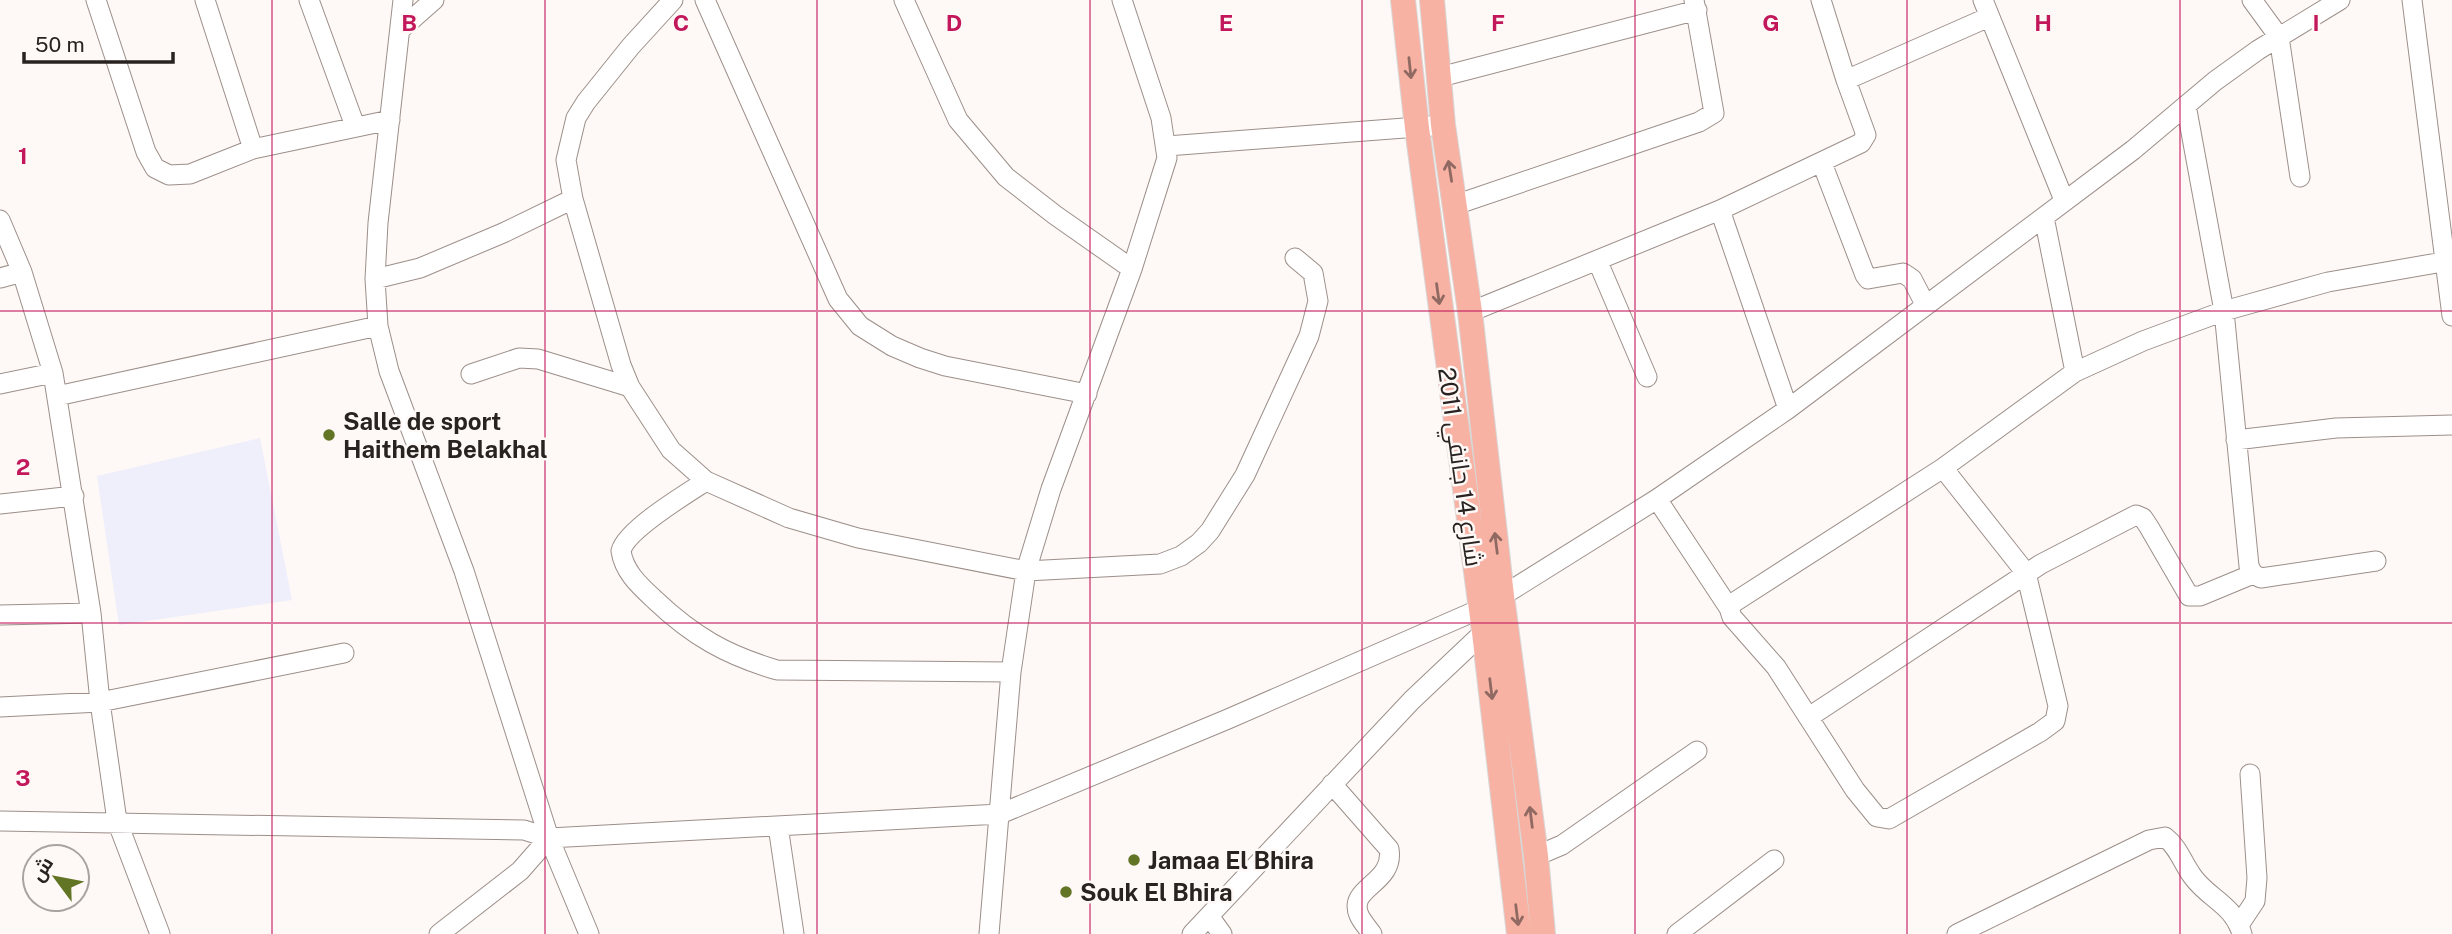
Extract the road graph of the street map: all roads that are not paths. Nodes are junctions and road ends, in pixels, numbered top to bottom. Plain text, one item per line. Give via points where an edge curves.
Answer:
1 (96, 0) edge
2 (205, 0) edge
3 (309, 0) edge
4 (403, 0) edge
5 (434, 0) edge
6 (673, 0) edge
7 (705, 0) edge
8 (904, 0) edge
9 (1403, 0) edge
10 (1432, 0) edge
11 (1821, 0) edge
12 (2252, 0) edge
13 (2340, 0) edge
14 (2413, 0) edge
15 (1126, 1) edge
16 (1696, 5) edge
17 (2312, 7) edge
18 (1986, 8) edge
19 (400, 30) junction
20 (2279, 37) junction
21 (1440, 77) junction
22 (1846, 80) junction
23 (2186, 105) junction
24 (390, 120) junction
25 (1443, 125) junction
26 (355, 126) junction
27 (1417, 128) junction
28 (1167, 146) junction
29 (253, 149) junction
30 (1822, 163) junction
31 (2300, 177) dead end
32 (573, 199) junction
33 (2064, 200) junction
34 (1455, 205) junction
35 (1720, 209) junction
36 (2044, 217) junction
37 (0, 220) edge
38 (1295, 258) dead end
39 (1598, 262) junction
40 (2444, 262) junction
41 (1132, 269) junction
42 (22, 272) junction
43 (0, 278) edge
44 (375, 279) junction
45 (1925, 304) junction
46 (2224, 311) junction
47 (1470, 313) junction
48 (2452, 316) edge
49 (378, 326) junction
50 (2075, 372) junction
51 (53, 373) junction
52 (471, 374) dead end
53 (1647, 377) dead end
54 (0, 384) edge
55 (630, 387) junction
56 (1087, 394) junction
57 (57, 396) junction
58 (1788, 409) junction
59 (2452, 425) edge
60 (2236, 440) junction
61 (1943, 468) junction
62 (706, 481) junction
63 (74, 496) junction
64 (1657, 499) junction
65 (0, 503) edge
66 (2376, 561) dead end
67 (1026, 572) junction
68 (2026, 573) junction
69 (2253, 574) junction
70 (1502, 596) junction
71 (1729, 608) junction
72 (91, 614) junction
73 (0, 615) edge
74 (1482, 620) junction
75 (344, 653) dead end
76 (1011, 672) junction
77 (100, 702) junction
78 (0, 706) edge
79 (1809, 717) junction
80 (1697, 751) dead end
81 (2250, 774) dead end
82 (1332, 784) junction
83 (1000, 814) junction
84 (0, 821) edge
85 (117, 821) junction
86 (778, 826) junction
87 (549, 838) junction
88 (1536, 856) junction
89 (1774, 860) dead end
90 (1209, 916) junction
91 (2241, 929) edge
92 (993, 932) edge
93 (160, 934) edge
94 (439, 934) edge
95 (589, 934) edge
96 (794, 934) edge
97 (1192, 934) edge
98 (1222, 934) edge
99 (1372, 934) edge
100 (1519, 934) edge
101 (1543, 934) edge
102 (1677, 934) edge
103 (1957, 934) edge

1 - 29 street via 155,168 169,175 190,174
2 - 29 street
3 - 26 street
4 - 19 street
5 - 19 street
6 - 32 street via 576,118 566,160
7 - 56 street via 838,299 860,326 892,346 932,362
8 - 41 street via 958,120 1006,177
9 -> 27 main road, شارع 14 جانفي 2011
10 - 21 main road, شارع 14 جانفي 2011
11 - 22 street
12 - 20 street
13 - 17 street
14 - 40 street
15 - 28 street
16 - 21 street
16 - 34 street via 1714,113
17 - 20 street
18 - 22 street
18 - 33 street
19 - 24 street
20 - 23 street
20 - 31 street
21 - 25 main road, شارع 14 جانفي 2011
22 - 30 street via 1866,135 1861,143
23 - 33 street
23 - 46 street
24 - 26 street
24 - 44 street
25 - 27 street
34 -> 25 main road, شارع 14 جانفي 2011
26 - 29 street
27 - 28 street
27 -> 74 main road, شارع 14 جانفي 2011
28 - 41 street via 1165,166
30 - 35 street
30 - 45 street via 1865,275 1874,279 1903,273 1912,279
32 - 44 street via 420,268
32 - 55 street
33 - 36 street
34 - 47 main road, شارع 14 جانفي 2011
35 - 39 street
35 - 58 street
36 - 45 street
36 - 50 street
37 - 42 street
38 - 67 street via 1313,273 1318,301 1312,326 1245,475 1210,531 1190,550 1160,564
39 - 47 street
39 - 53 street
40 - 46 street via 2328,282
40 - 48 street
41 - 56 street
42 - 43 street
42 - 51 street
44 - 49 street
45 - 58 street
46 - 50 street
46 - 60 street
70 -> 47 main road, شارع 14 جانفي 2011
49 - 57 street
49 - 87 street via 389,371 464,571
50 - 61 street
51 - 54 street
51 - 57 street
52 - 55 street via 519,358 538,359
55 - 62 street via 671,450
56 - 67 street
57 - 63 street
58 - 64 street
59 - 60 street via 2336,428
60 - 69 street
61 - 68 street
61 - 71 street
62 - 67 street via 789,519
62 - 76 street via 649,520 626,540 621,551 635,582 698,636 747,661 777,670
63 - 65 street
63 - 72 street
64 - 70 street
64 - 71 street
66 - 69 street via 2261,578
67 - 76 street
68 - 69 street via 2136,515 2149,527 2189,596 2200,596
68 - 79 street
68 - 79 street via 2058,706 2055,721 2040,732 1881,819 1855,790
70 - 74 street
88 -> 70 main road, شارع 14 جانفي 2011
71 - 79 street
72 - 73 street
72 - 77 street
74 - 82 street
74 - 83 street
74 -> 100 main road, شارع 14 جانفي 2011
75 - 77 street
76 - 83 street
77 - 78 street
77 - 85 street
80 - 88 street via 1562,845
81 - 91 street via 2257,878 2255,901
82 - 90 street
82 - 99 street via 1389,849 1387,869 1357,903
83 - 86 street
83 - 92 street
84 - 85 street
85 - 87 street via 524,830
85 - 93 street
86 - 87 street
86 - 96 street
87 - 94 street via 520,870
87 - 95 street
88 - 101 main road, شارع 14 جانفي 2011
89 - 102 street
90 - 97 street
90 - 98 street
91 - 103 street via 2224,903 2192,876 2176,845 2165,837 2149,840

